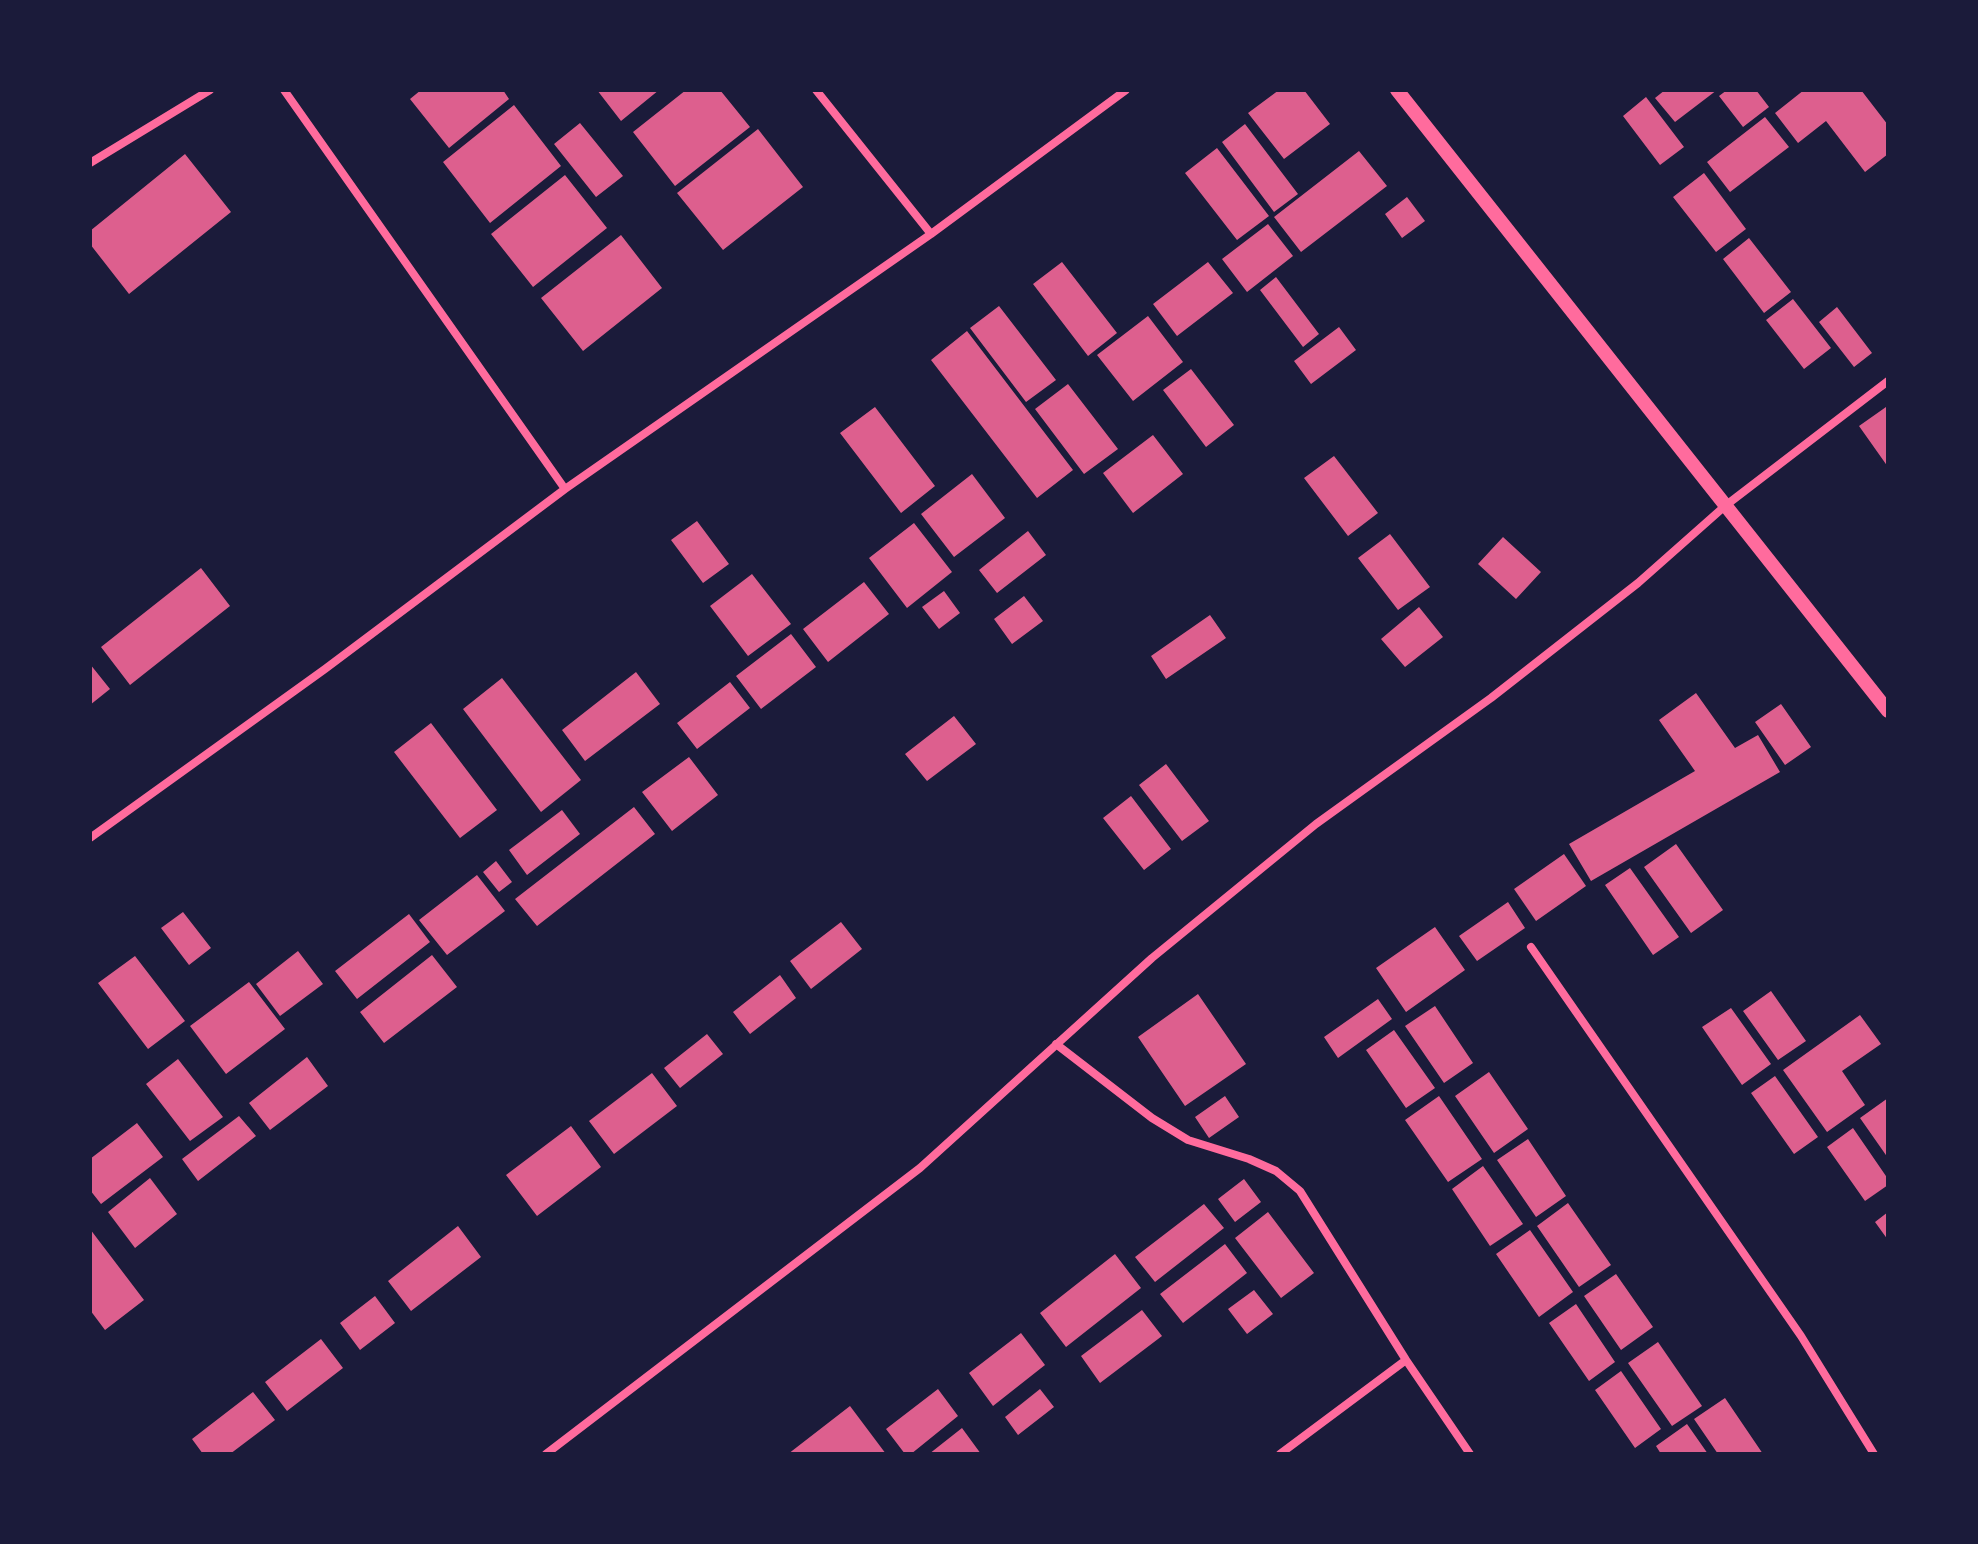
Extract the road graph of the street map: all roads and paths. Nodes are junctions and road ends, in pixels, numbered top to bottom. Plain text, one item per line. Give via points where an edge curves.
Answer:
1 (210, 90) edge
2 (284, 90) edge
3 (816, 90) edge
4 (1126, 90) edge
5 (1397, 90) edge
6 (90, 163) edge
7 (931, 234) junction
8 (1888, 381) edge
9 (565, 489) junction
10 (1725, 506) junction
11 (1888, 711) edge
12 (90, 838) edge
13 (1531, 947) dead end
14 (1056, 1044) junction
15 (1406, 1360) junction
16 (546, 1454) edge
17 (1280, 1454) edge
18 (1470, 1454) edge
19 (1874, 1454) edge

1 - 6 street
2 - 9 street
3 - 7 street
4 - 7 street
5 - 10 street
7 - 9 street
8 - 10 street
9 - 12 street
10 - 11 street
10 - 14 street via 1589,622 1316,824
13 - 19 street via 1801,1336
14 - 15 street via 1188,1140 1276,1171 1300,1191
14 - 16 street via 920,1168
15 - 17 street
15 - 18 street

